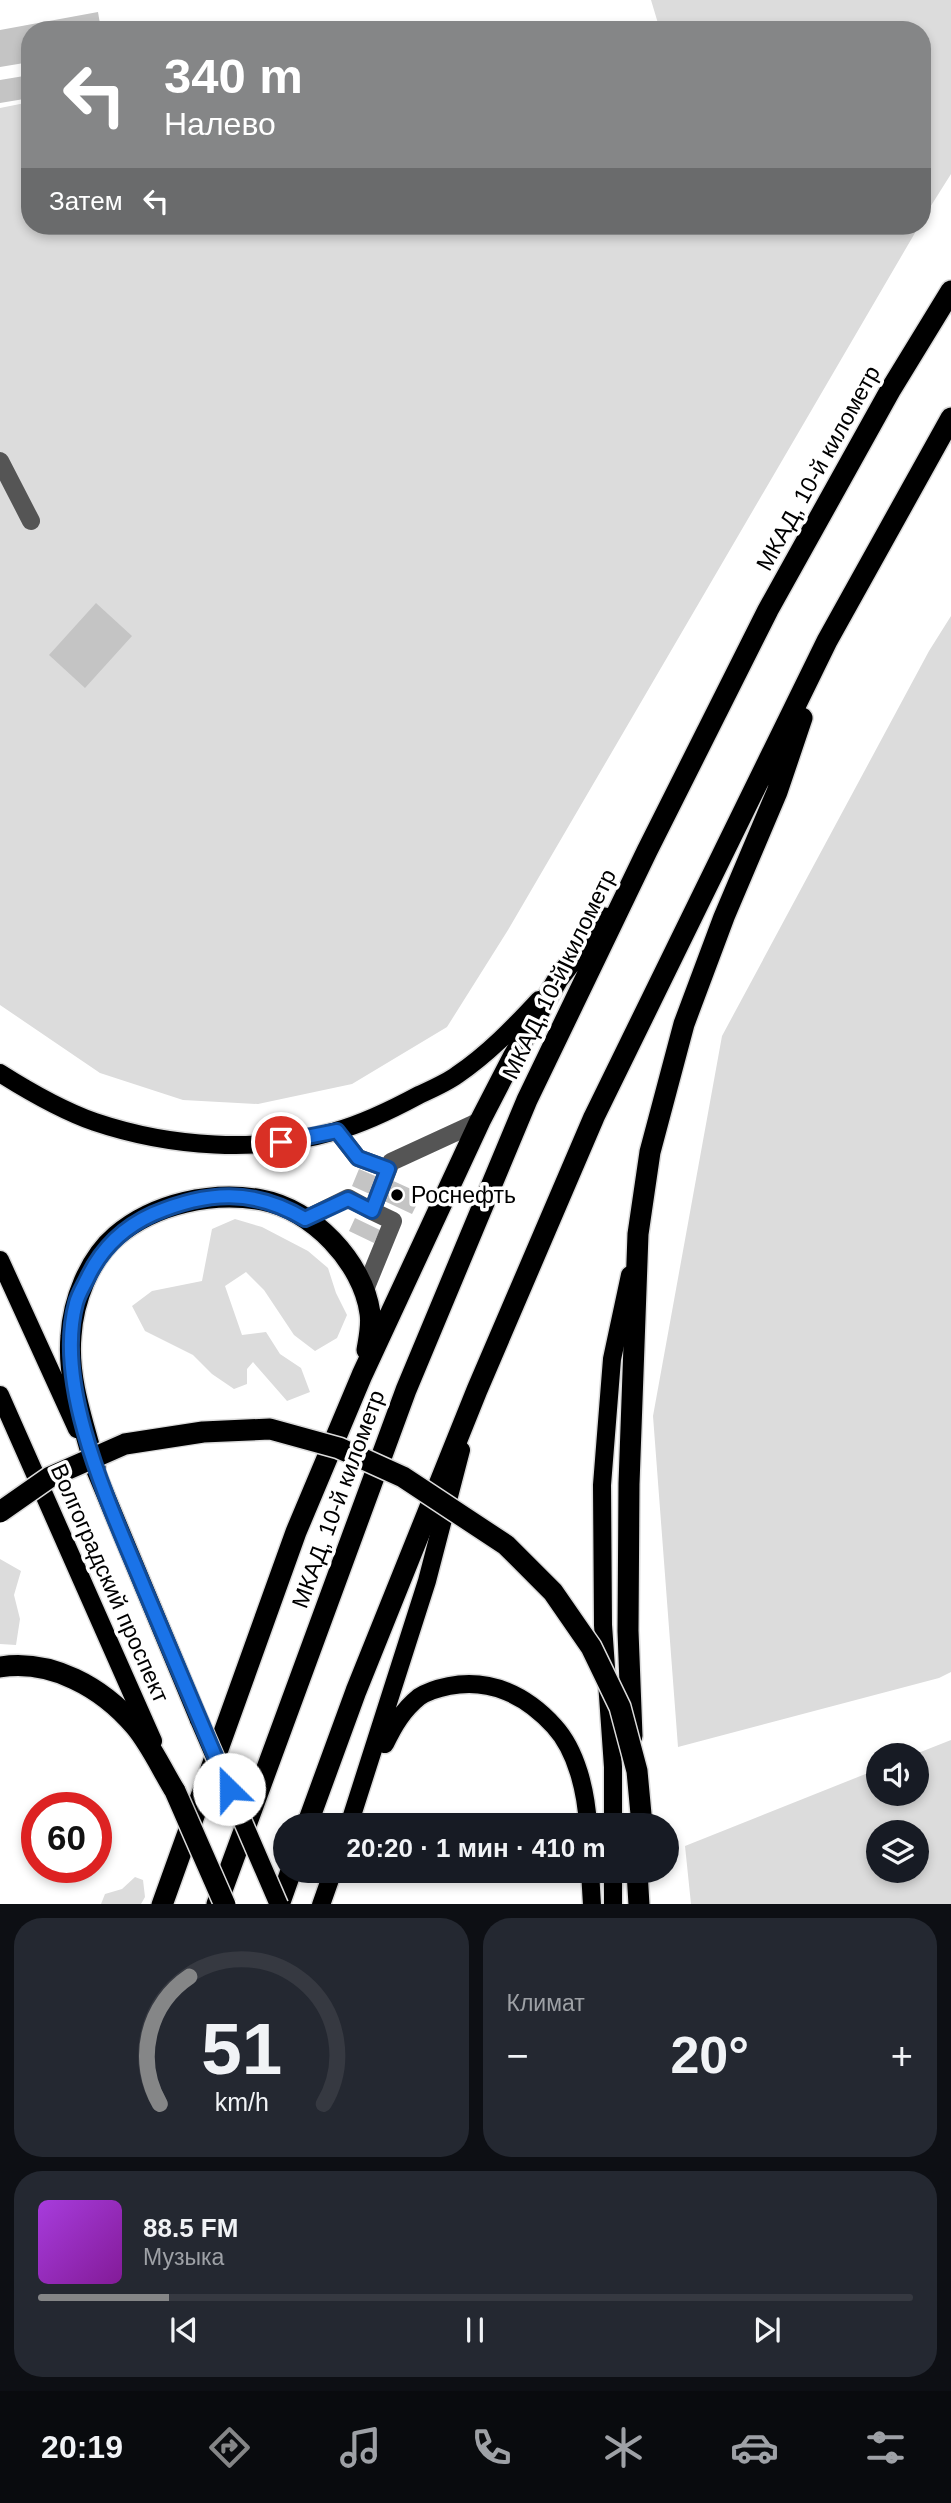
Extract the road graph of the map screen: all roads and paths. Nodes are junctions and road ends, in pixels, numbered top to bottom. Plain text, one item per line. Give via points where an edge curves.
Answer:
1 (951, 291) edge
2 (951, 418) edge
3 (0, 461) edge
4 (31, 521) dead end
5 (827, 640) junction
6 (647, 851) junction
7 (558, 979) junction
8 (0, 1073) edge
9 (480, 1121) junction
10 (337, 1131) junction
11 (388, 1169) junction
12 (372, 1211) junction
13 (305, 1219) junction
14 (638, 1234) junction
15 (0, 1260) edge
16 (364, 1292) junction
17 (362, 1375) junction
18 (477, 1390) junction
19 (0, 1395) edge
20 (94, 1467) junction
21 (0, 1512) edge
22 (0, 1667) edge
23 (175, 1791) junction
24 (357, 1801) junction
25 (311, 1813) edge
26 (353, 1813) edge
27 (587, 1813) edge
28 (613, 1813) edge
29 (635, 1813) edge
30 (641, 1813) edge
31 (287, 1883) edge
32 (329, 1883) edge
33 (591, 1883) edge
34 (613, 1883) edge
35 (638, 1883) edge
36 (644, 1883) edge
37 (162, 1904) edge
38 (217, 1904) edge
39 (225, 1904) edge
40 (279, 1904) edge
41 (279, 1904) edge
42 (321, 1904) edge
43 (592, 1904) edge
44 (613, 1904) edge
45 (639, 1904) edge
46 (645, 1904) edge

1 - 6 highway, МКАД, 10-й километр via 768,610
2 - 5 highway
3 - 4 lane
5 - 14 highway via 777,792 684,1024 650,1152
5 - 18 highway via 594,1117
6 - 7 highway via 604,919
6 - 38 highway, МКАД, 10-й километр via 527,1100 406,1390
7 - 9 highway
7 - 10 main road via 509,1032 457,1076
8 - 10 main road via 42,1099 94,1122 166,1140 281,1142
9 - 11 lane via 391,1162
9 - 17 highway
10 - 11 lane via 358,1158
11 - 12 lane
12 - 13 lane via 348,1199
12 - 16 lane via 394,1221
13 - 16 highway via 331,1238 355,1269
13 - 20 highway via 264,1200 227,1196 182,1202 115,1237 94,1264 76,1302 70,1337 72,1378
14 - 28 main road via 612,1359 602,1485 603,1625
14 - 29 highway via 628,1618
15 - 20 main road, Волгоградский проспект
16 - 17 highway via 370,1336
17 - 37 highway via 296,1532
18 - 24 main road via 427,1581
18 - 25 highway
19 - 23 main road, Волгоградский проспект
20 - 40 main road, Волгоградский проспект, bridge
21 - 30 highway, bridge via 50,1477 125,1444 203,1432 270,1429 339,1447 403,1477 506,1545 553,1592 591,1647 620,1707 637,1771
22 - 23 highway via 56,1671 86,1684 135,1726
23 - 39 highway, bridge
24 - 26 main road
24 - 27 main road via 394,1724 421,1696 463,1683 489,1684 512,1693 554,1726 575,1760
31 - 41 highway
32 - 42 main road
33 - 43 main road
34 - 44 main road
35 - 45 highway
36 - 46 highway

